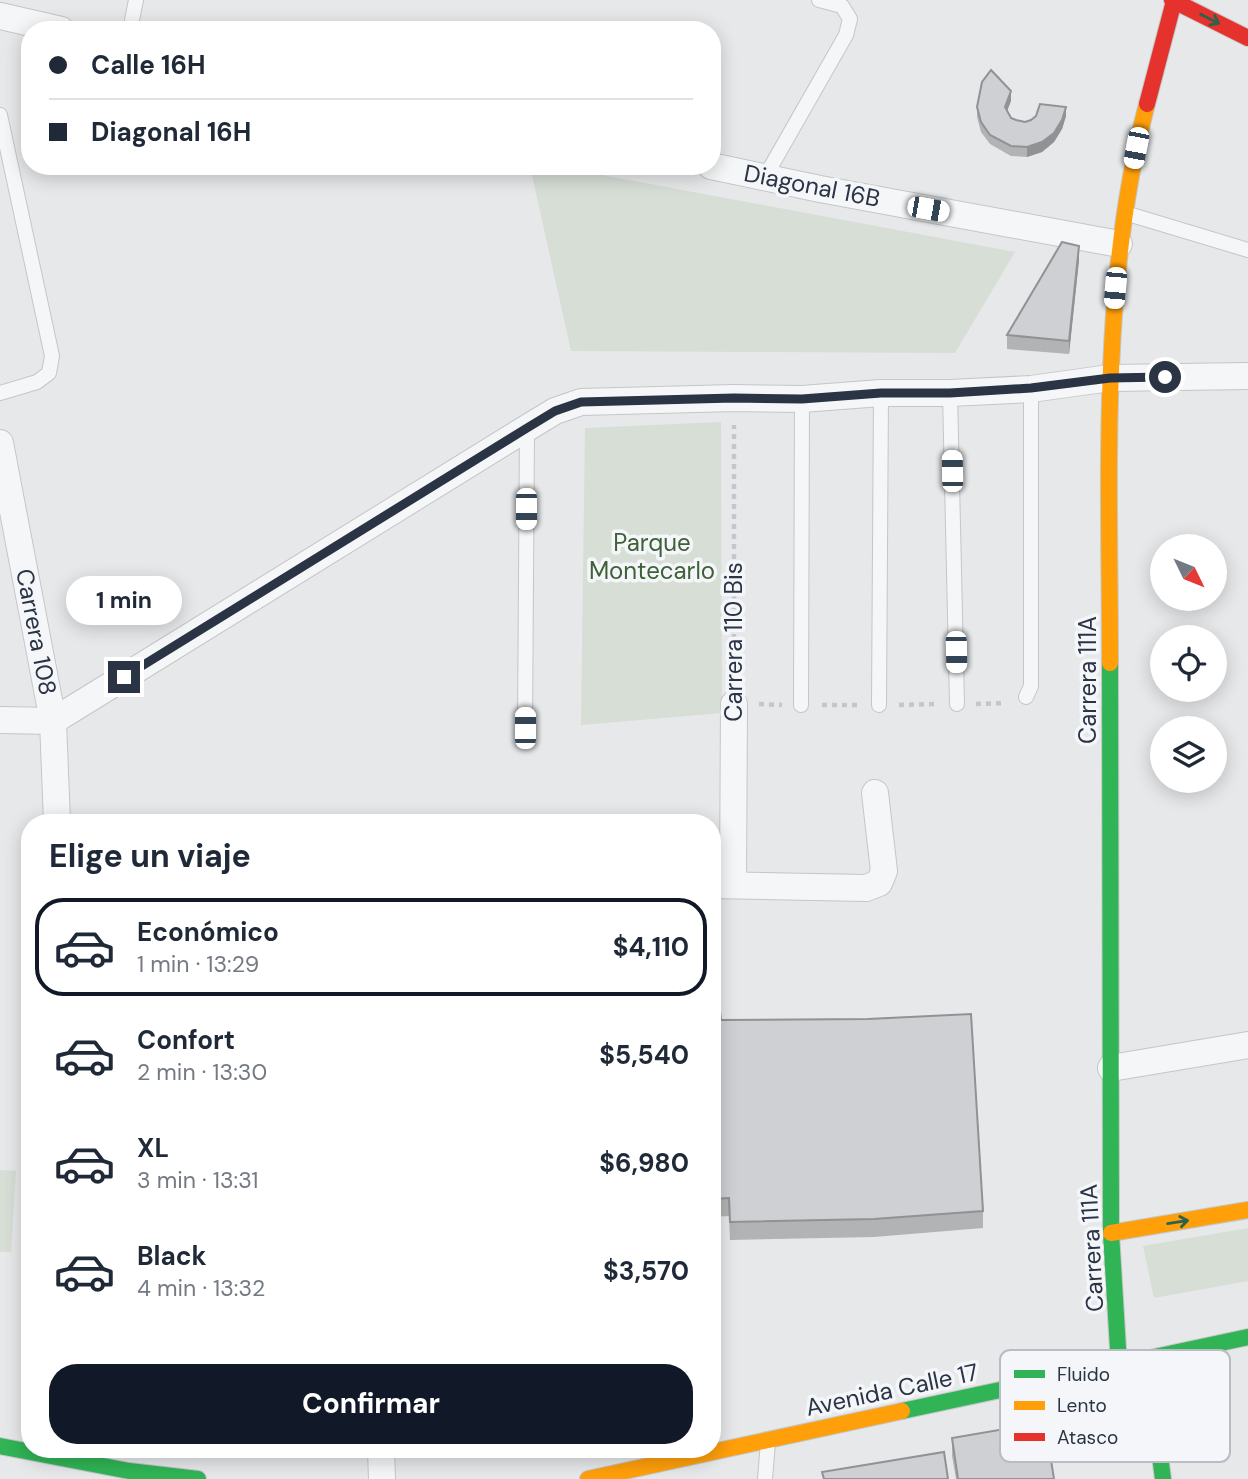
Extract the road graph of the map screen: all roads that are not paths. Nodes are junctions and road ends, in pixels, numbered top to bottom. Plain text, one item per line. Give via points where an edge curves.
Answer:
1 (136, 0) edge
2 (818, 0) edge
3 (1173, 1) edge
4 (0, 16) edge
5 (22, 21) edge
6 (132, 21) edge
7 (1248, 38) edge
8 (0, 116) edge
9 (721, 168) edge
10 (765, 177) junction
11 (1124, 213) junction
12 (1119, 244) junction
13 (1248, 250) edge
14 (1248, 376) edge
15 (1110, 378) junction
16 (1031, 388) junction
17 (0, 393) edge
18 (881, 393) junction
19 (950, 393) junction
20 (802, 399) junction
21 (527, 428) junction
22 (0, 443) edge
23 (1026, 697) dead end
24 (734, 704) road end
25 (957, 704) dead end
26 (801, 705) dead end
27 (878, 705) dead end
28 (0, 720) edge
29 (53, 720) junction
30 (525, 728) dead end
31 (875, 793) dead end
32 (57, 814) edge
33 (723, 885) edge
34 (1248, 1045) edge
35 (1111, 1068) junction
36 (1248, 1210) edge
37 (1111, 1233) junction
38 (1248, 1337) edge
39 (1118, 1350) edge
40 (1187, 1350) edge
41 (1000, 1390) edge
42 (768, 1439) junction
43 (0, 1446) edge
44 (21, 1450) edge
45 (721, 1451) edge
46 (65, 1458) edge
47 (381, 1458) edge
48 (694, 1458) edge
49 (623, 1476) edge
50 (198, 1479) edge
51 (382, 1479) edge
52 (588, 1479) edge
53 (765, 1479) edge

1 - 6 lane
2 - 10 lane via 842,6 850,19 846,35
3 -> 7 street
3 - 11 street, Carrera 111A
4 - 5 street
8 - 17 lane via 52,356 49,373 37,382
9 - 10 street, Diagonal 16B
10 - 12 street, Diagonal 16B
11 - 12 street, Carrera 111A
11 - 13 lane
12 - 15 street, Carrera 111A
14 - 15 street
15 - 16 street
15 - 35 street, Carrera 111A
16 - 19 street
16 - 23 lane via 1031,686
18 - 19 street
18 - 20 street
18 - 27 lane
19 - 25 lane
20 - 21 street via 581,402
20 - 26 lane
21 - 29 street
21 - 30 lane
22 - 29 street, Carrera 108
24 - 33 street, Carrera 110 Bis
28 - 29 street
29 - 32 street, Carrera 108
31 - 33 street via 884,871 879,883 866,888
34 - 35 street
35 - 37 street, Carrera 111A
37 -> 36 street
37 - 39 street, Carrera 111A
38 - 40 street, Avenida Calle 17
41 - 42 street, Avenida Calle 17
42 - 45 street, Avenida Calle 17
42 - 53 lane
43 - 44 street
46 - 50 street
47 - 51 street
48 - 49 street, Avenida Calle 17
49 - 52 street, Avenida Calle 17

